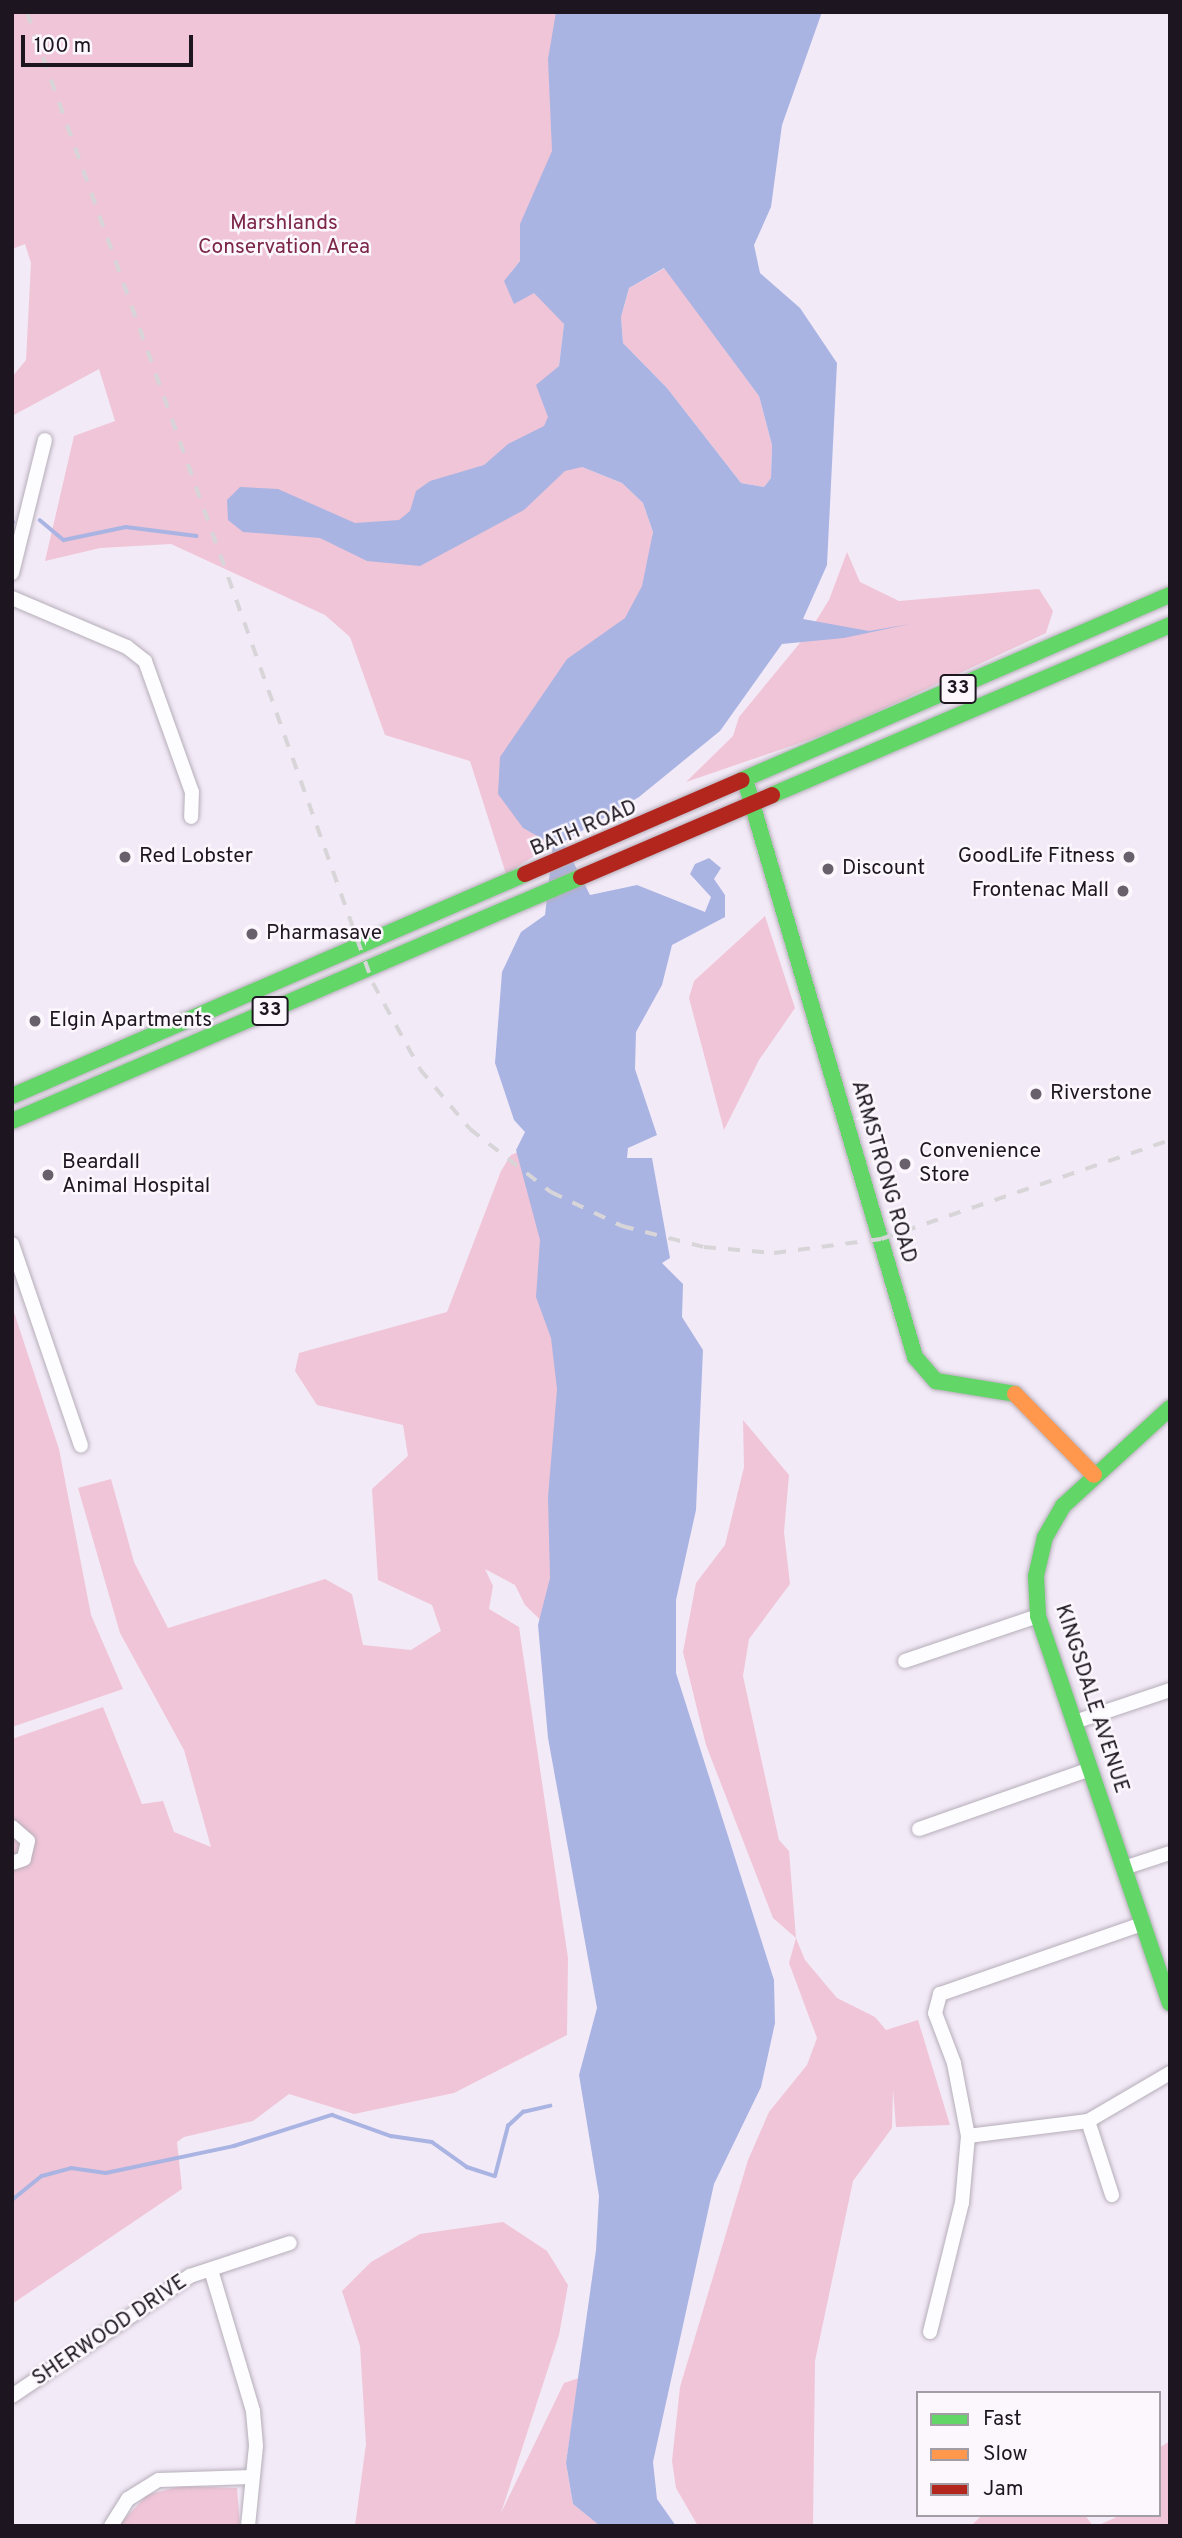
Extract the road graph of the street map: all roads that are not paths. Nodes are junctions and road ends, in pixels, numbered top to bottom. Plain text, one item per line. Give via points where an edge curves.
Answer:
1 (45, 440) dead end
2 (12, 573) edge
3 (1170, 595) edge
4 (12, 598) edge
5 (1170, 625) edge
6 (746, 783) junction
7 (755, 802) junction
8 (191, 817) dead end
9 (202, 1018) junction
10 (209, 1035) junction
11 (12, 1096) edge
12 (12, 1121) edge
13 (12, 1244) edge
14 (1170, 1408) edge
15 (81, 1446) dead end
16 (1094, 1475) junction
17 (1038, 1616) junction
18 (905, 1661) dead end
19 (1170, 1690) edge
20 (1075, 1723) junction
21 (1090, 1769) junction
22 (12, 1827) edge
23 (919, 1829) dead end
24 (1170, 1853) edge
25 (12, 1863) edge
26 (1124, 1868) junction
27 (1142, 1924) junction
28 (1170, 2003) edge
29 (1170, 2073) edge
30 (1088, 2121) junction
31 (968, 2136) junction
32 (1112, 2195) dead end
33 (290, 2243) dead end
34 (211, 2270) junction
35 (930, 2332) dead end
36 (12, 2396) edge
37 (253, 2477) junction
38 (111, 2526) edge
39 (248, 2526) edge

1 - 2 street
3 - 6 main road, BATH ROAD / 33
4 - 8 street via 127,647 145,661 192,792
5 - 7 main road, BATH ROAD / 33
6 - 7 main road, ARMSTRONG ROAD
6 - 9 main road, BATH ROAD / 33
7 - 10 main road, BATH ROAD / 33
7 - 16 main road, ARMSTRONG ROAD via 915,1357 936,1381 1013,1392
9 - 10 main road
9 - 11 main road, BATH ROAD / 33
10 - 12 main road, BATH ROAD / 33
13 - 15 street
14 - 16 main road, KINGSDALE AVENUE
16 - 17 main road, KINGSDALE AVENUE via 1045,1537 1036,1576
17 - 18 street
17 - 20 main road, KINGSDALE AVENUE
19 - 20 street
20 - 21 main road, KINGSDALE AVENUE
21 - 23 street
21 - 26 main road, KINGSDALE AVENUE
22 - 25 street via 29,1841 24,1859
24 - 26 street
26 - 27 main road, KINGSDALE AVENUE
27 - 28 main road, KINGSDALE AVENUE
27 - 31 street via 940,1994 935,2013 954,2063
29 - 30 street
30 - 31 street
30 - 32 street
31 - 35 street via 962,2203
33 - 34 street, SHERWOOD DRIVE
34 - 36 street, SHERWOOD DRIVE via 190,2276
34 - 37 street via 253,2411
37 - 38 street via 159,2480 128,2499
37 - 39 street

